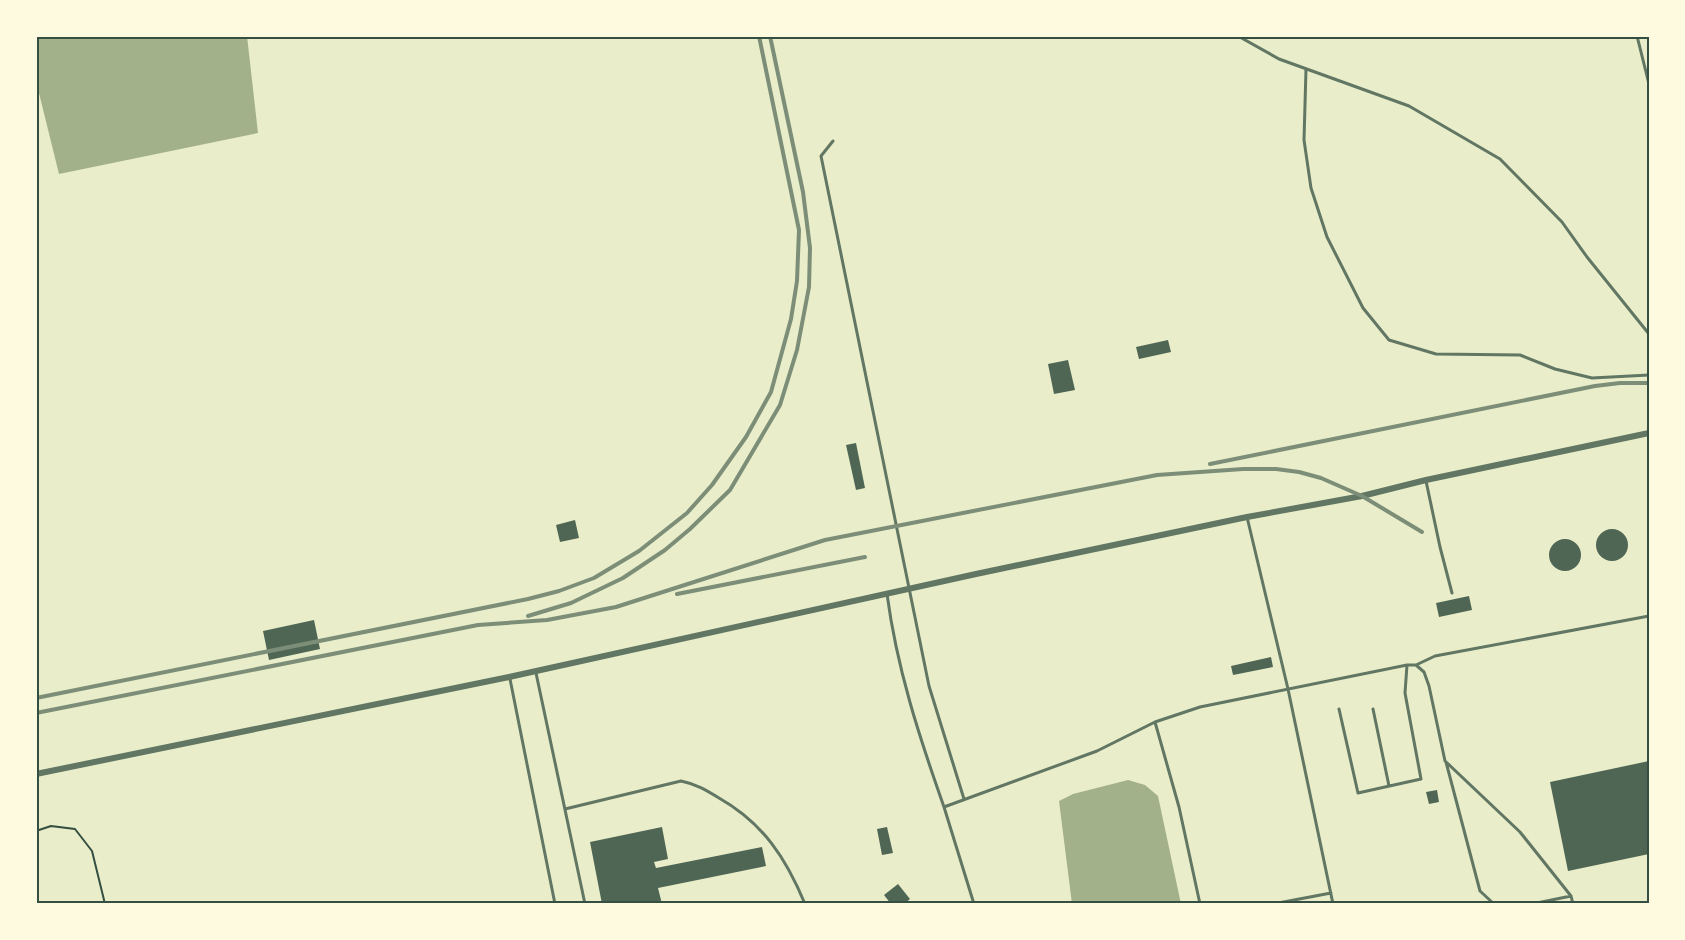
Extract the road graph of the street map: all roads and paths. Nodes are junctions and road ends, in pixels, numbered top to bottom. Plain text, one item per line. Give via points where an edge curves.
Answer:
1 (1238, 36) edge
2 (1637, 36) edge
3 (1306, 69) junction
4 (1649, 84) edge
5 (832, 141) dead end
6 (1649, 334) edge
7 (1649, 375) edge
8 (1649, 433) edge
9 (1426, 480) junction
10 (1247, 518) junction
11 (910, 589) junction
12 (1452, 593) dead end
13 (887, 594) junction
14 (1649, 616) edge
15 (1407, 665) junction
16 (1416, 665) junction
17 (535, 671) junction
18 (509, 677) junction
19 (1288, 690) junction
20 (1339, 709) dead end
21 (1373, 709) dead end
22 (1155, 722) junction
23 (1445, 761) junction
24 (36, 774) edge
25 (1389, 786) junction
26 (964, 799) junction
27 (944, 807) junction
28 (565, 809) junction
29 (36, 831) edge
30 (1331, 893) junction
31 (1571, 896) junction
32 (105, 904) edge
33 (555, 904) edge
34 (585, 904) edge
35 (805, 904) edge
36 (974, 904) edge
37 (1200, 904) edge
38 (1273, 904) edge
39 (1333, 904) edge
40 (1494, 904) edge
41 (1532, 904) edge
42 (1573, 904) edge

1 - 3 lane
2 - 4 lane
3 - 6 lane via 1409,106 1500,159 1562,222
3 - 7 lane via 1304,140 1311,188 1327,237 1363,308 1389,340 1436,354 1520,355 1592,378
5 - 11 lane via 820,156
8 - 9 street
9 - 10 street
9 - 12 lane
10 - 11 street
10 - 19 lane
11 - 13 street
11 - 26 lane via 929,686
13 - 17 street
13 - 27 lane via 914,723
14 - 16 lane via 1435,656
15 - 16 lane
15 - 19 lane
15 - 25 lane via 1405,693 1421,779
16 - 23 lane via 1424,672 1429,686
17 - 18 street
17 - 28 lane
18 - 24 street
18 - 33 lane
19 - 22 lane via 1200,707
19 - 30 lane
20 - 25 lane via 1358,793
21 - 25 lane
22 - 26 lane via 1097,750
22 - 37 lane
23 - 31 lane via 1520,831
23 - 40 lane via 1480,891
26 - 27 lane
27 - 36 lane
28 - 34 lane
28 - 35 lane via 681,781 696,784 740,810 768,838 785,861
29 - 32 path via 51,826 75,829 92,851
30 - 38 lane
30 - 39 lane
31 - 41 lane
31 - 42 lane

